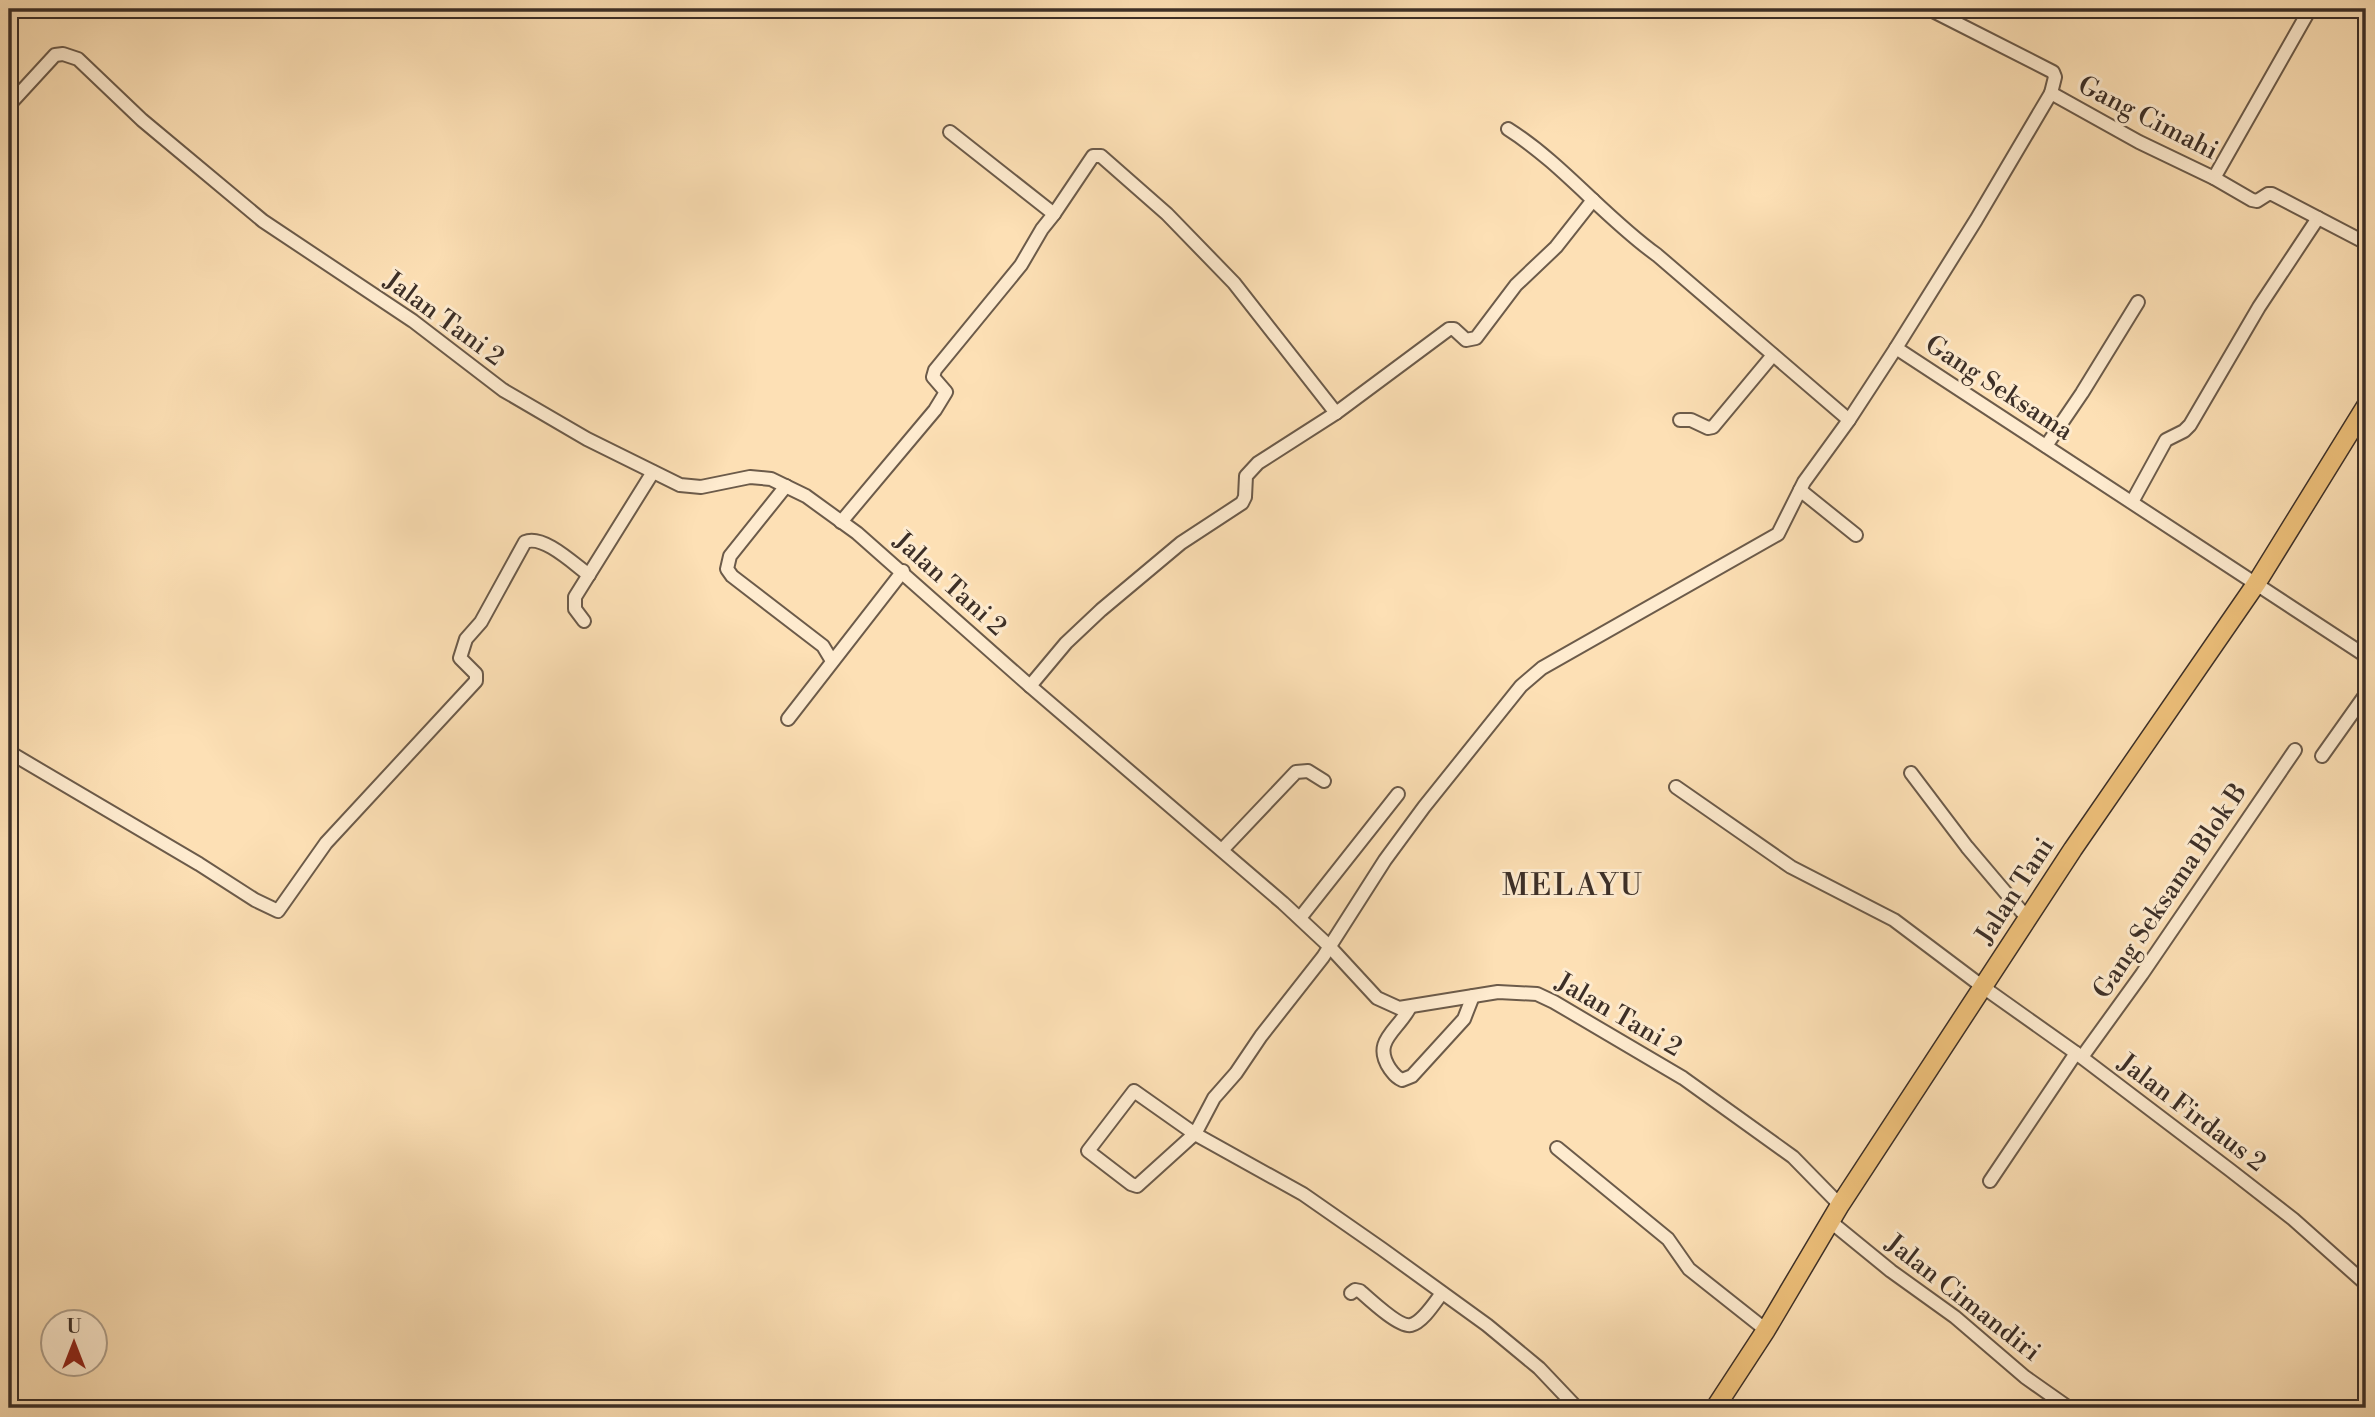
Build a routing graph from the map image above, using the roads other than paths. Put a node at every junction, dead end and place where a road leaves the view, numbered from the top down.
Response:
1 (1929, 9) edge
2 (2310, 9) edge
3 (2051, 93) junction
4 (9, 105) edge
5 (1508, 129) dead end
6 (950, 132) dead end
7 (2214, 178) junction
8 (1593, 200) junction
9 (1054, 214) junction
10 (2318, 218) junction
11 (2366, 243) edge
12 (2138, 302) dead end
13 (1896, 348) junction
14 (1773, 355) junction
15 (2366, 406) edge
16 (1336, 412) junction
17 (1680, 420) dead end
18 (1849, 420) junction
19 (2046, 446) junction
20 (653, 472) junction
21 (786, 486) junction
22 (1800, 489) junction
23 (2132, 502) junction
24 (841, 522) junction
25 (1856, 535) dead end
26 (903, 571) junction
27 (589, 575) junction
28 (2256, 584) junction
29 (584, 621) dead end
30 (2366, 656) edge
31 (832, 662) junction
32 (1030, 686) junction
33 (2366, 694) edge
34 (788, 719) dead end
35 (2295, 750) dead end
36 (9, 752) edge
37 (2322, 756) dead end
38 (1911, 774) dead end
39 (1324, 781) dead end
40 (1676, 788) dead end
41 (1398, 794) dead end
42 (1222, 850) junction
43 (1300, 918) junction
44 (2028, 919) junction
45 (1329, 946) junction
46 (1983, 987) junction
47 (1473, 996) junction
48 (1410, 1007) junction
49 (2079, 1055) junction
50 (1195, 1134) junction
51 (1557, 1148) dead end
52 (1990, 1181) dead end
53 (1840, 1205) junction
54 (1831, 1222) junction
55 (2366, 1284) edge
56 (1351, 1293) dead end
57 (1442, 1293) junction
58 (1766, 1330) junction
59 (1577, 1408) edge
60 (1715, 1408) edge
61 (2069, 1408) edge

1 - 3 street, Gang Cimahi
2 - 7 street
3 - 7 street, Gang Cimahi
3 - 13 street, Gang Seksama
4 - 20 street, Jalan Tani 2
5 - 8 street
6 - 9 street
7 - 10 street, Gang Cimahi
8 - 14 street
8 - 16 street
9 - 16 street
9 - 24 street
10 - 11 street, Gang Cimahi
10 - 23 street
12 - 19 street
13 - 18 street
13 - 19 street, Gang Seksama
14 - 17 street
14 - 18 street
15 - 28 highway, Jalan Tani
16 - 32 street
18 - 22 street
19 - 23 street, Gang Seksama
20 - 21 street, Jalan Tani 2
20 - 27 street
21 - 24 street, Jalan Tani 2
21 - 31 street
22 - 25 street
22 - 45 street
23 - 28 street, Gang Seksama
24 - 26 street, Jalan Tani 2
26 - 31 street
26 - 32 street, Jalan Tani 2
27 - 29 street
27 - 36 street
28 - 30 street, Gang Seksama
28 - 44 highway, Jalan Tani
31 - 34 street
32 - 42 street, Jalan Tani 2
33 - 37 street
35 - 49 street, Gang Seksama Blok B
38 - 44 street
39 - 42 street
40 - 46 street, Jalan Firdaus 2
41 - 43 street
42 - 43 street, Jalan Tani 2
43 - 45 street, Jalan Tani 2
44 - 46 highway, Jalan Tani
45 - 48 street, Jalan Tani 2
45 - 50 street
46 - 49 street, Jalan Firdaus 2
46 - 53 highway, Jalan Tani
47 - 48 street, Jalan Tani 2
47 - 48 street
47 - 53 street, Jalan Tani 2
49 - 52 street, Gang Seksama Blok B
49 - 55 street, Jalan Firdaus 2
50 - 50 street
50 - 57 street
51 - 58 street
53 - 54 highway, Jalan Tani
54 - 58 highway, Jalan Tani
54 - 61 street, Jalan Cimandiri
56 - 57 street
57 - 59 street
58 - 60 highway, Jalan Tani

